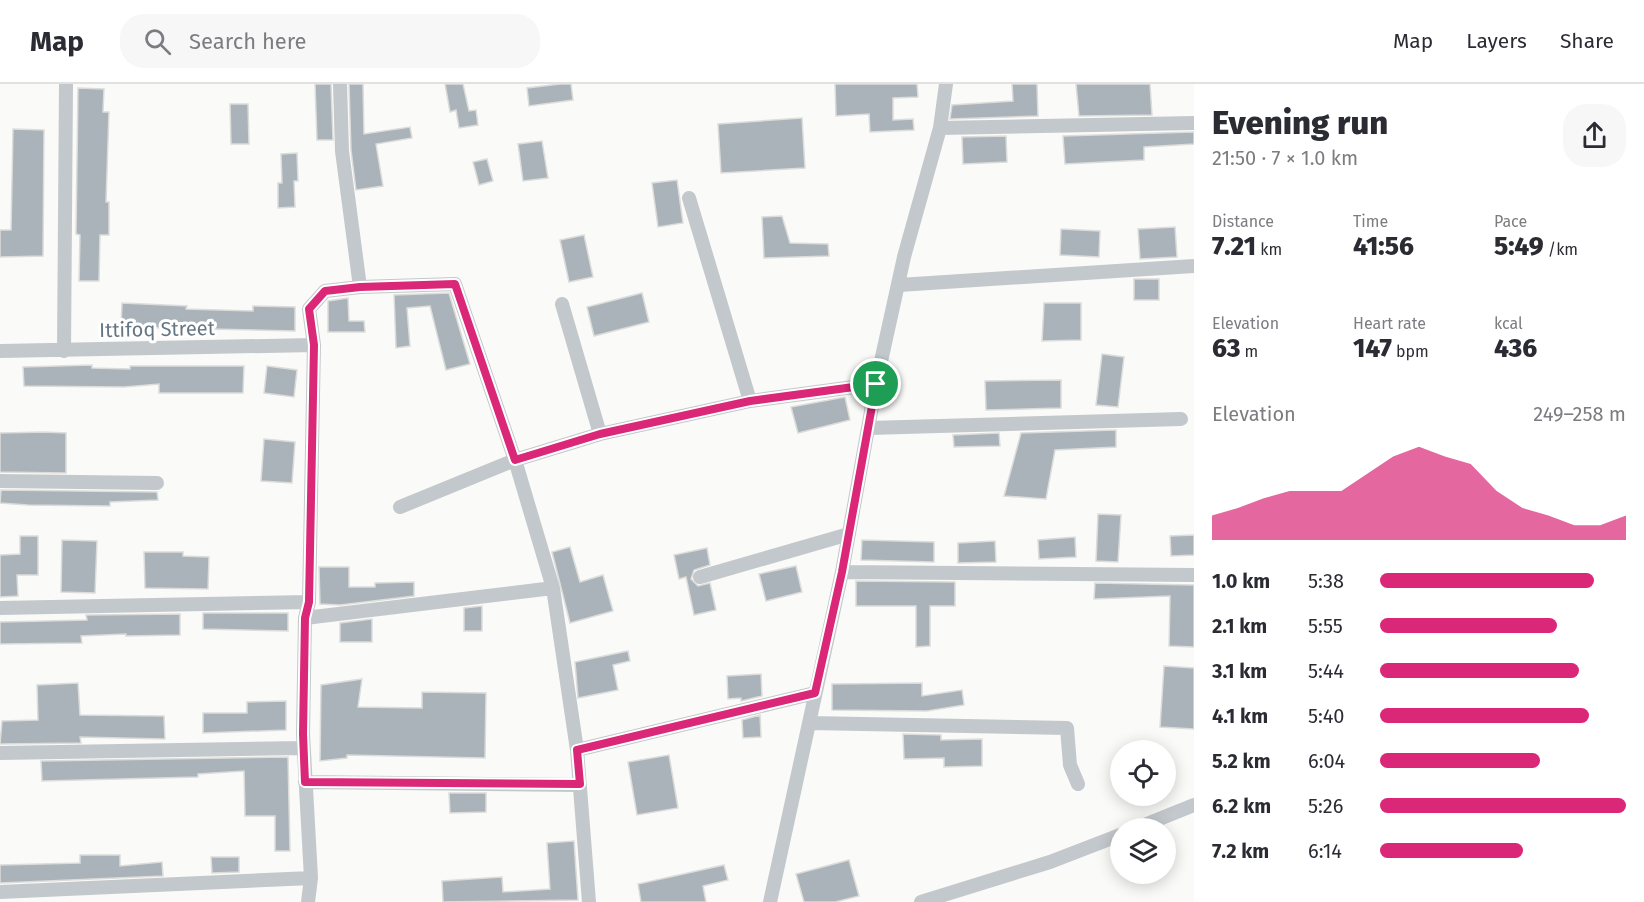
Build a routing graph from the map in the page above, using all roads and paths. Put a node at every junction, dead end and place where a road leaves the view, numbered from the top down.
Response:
1 (66, 84) edge
2 (340, 84) edge
3 (946, 84) edge
4 (1194, 123) edge
5 (940, 128) junction
6 (689, 198) dead end
7 (1194, 266) edge
8 (899, 285) junction
9 (360, 287) junction
10 (562, 304) dead end
11 (314, 345) junction
12 (0, 351) edge
13 (64, 351) junction
14 (876, 384) junction
15 (750, 401) junction
16 (1181, 419) dead end
17 (869, 428) junction
18 (600, 434) junction
19 (515, 460) junction
20 (0, 482) edge
21 (157, 483) dead end
22 (400, 507) dead end
23 (849, 534) junction
24 (842, 572) junction
25 (1194, 575) edge
26 (700, 577) dead end
27 (553, 588) junction
28 (309, 602) junction
29 (0, 608) edge
30 (305, 618) junction
31 (815, 693) junction
32 (810, 723) junction
33 (303, 747) junction
34 (577, 750) junction
35 (0, 753) edge
36 (305, 782) junction
37 (580, 784) junction
38 (1078, 784) dead end
39 (1194, 805) edge
40 (1162, 818) edge
41 (1110, 839) edge
42 (311, 878) junction
43 (0, 892) edge
44 (308, 902) edge
45 (589, 902) edge
46 (770, 902) edge
47 (921, 902) edge

1 - 13 street
2 - 9 street
3 - 5 street
4 - 5 street
5 - 8 street
6 - 15 street
7 - 8 street
8 - 14 street
9 - 11 street
9 - 19 street
10 - 18 street
11 - 13 street, Ittifoq Street
11 - 28 street
12 - 13 street, Ittifoq Street
14 - 15 street
14 - 17 street
15 - 18 street
16 - 17 street
17 - 23 street
18 - 19 street
19 - 22 street
19 - 27 street
20 - 21 street
23 - 24 street
23 - 26 street
24 - 25 street
24 - 31 street
27 - 30 street
27 - 34 street
28 - 29 street
28 - 30 street
30 - 33 street
31 - 32 street
31 - 34 street
32 - 38 street
32 - 46 street
33 - 35 street
33 - 36 street
34 - 37 street
36 - 37 street
36 - 42 street
37 - 45 street
39 - 40 street
41 - 47 street
42 - 43 street
42 - 44 street

